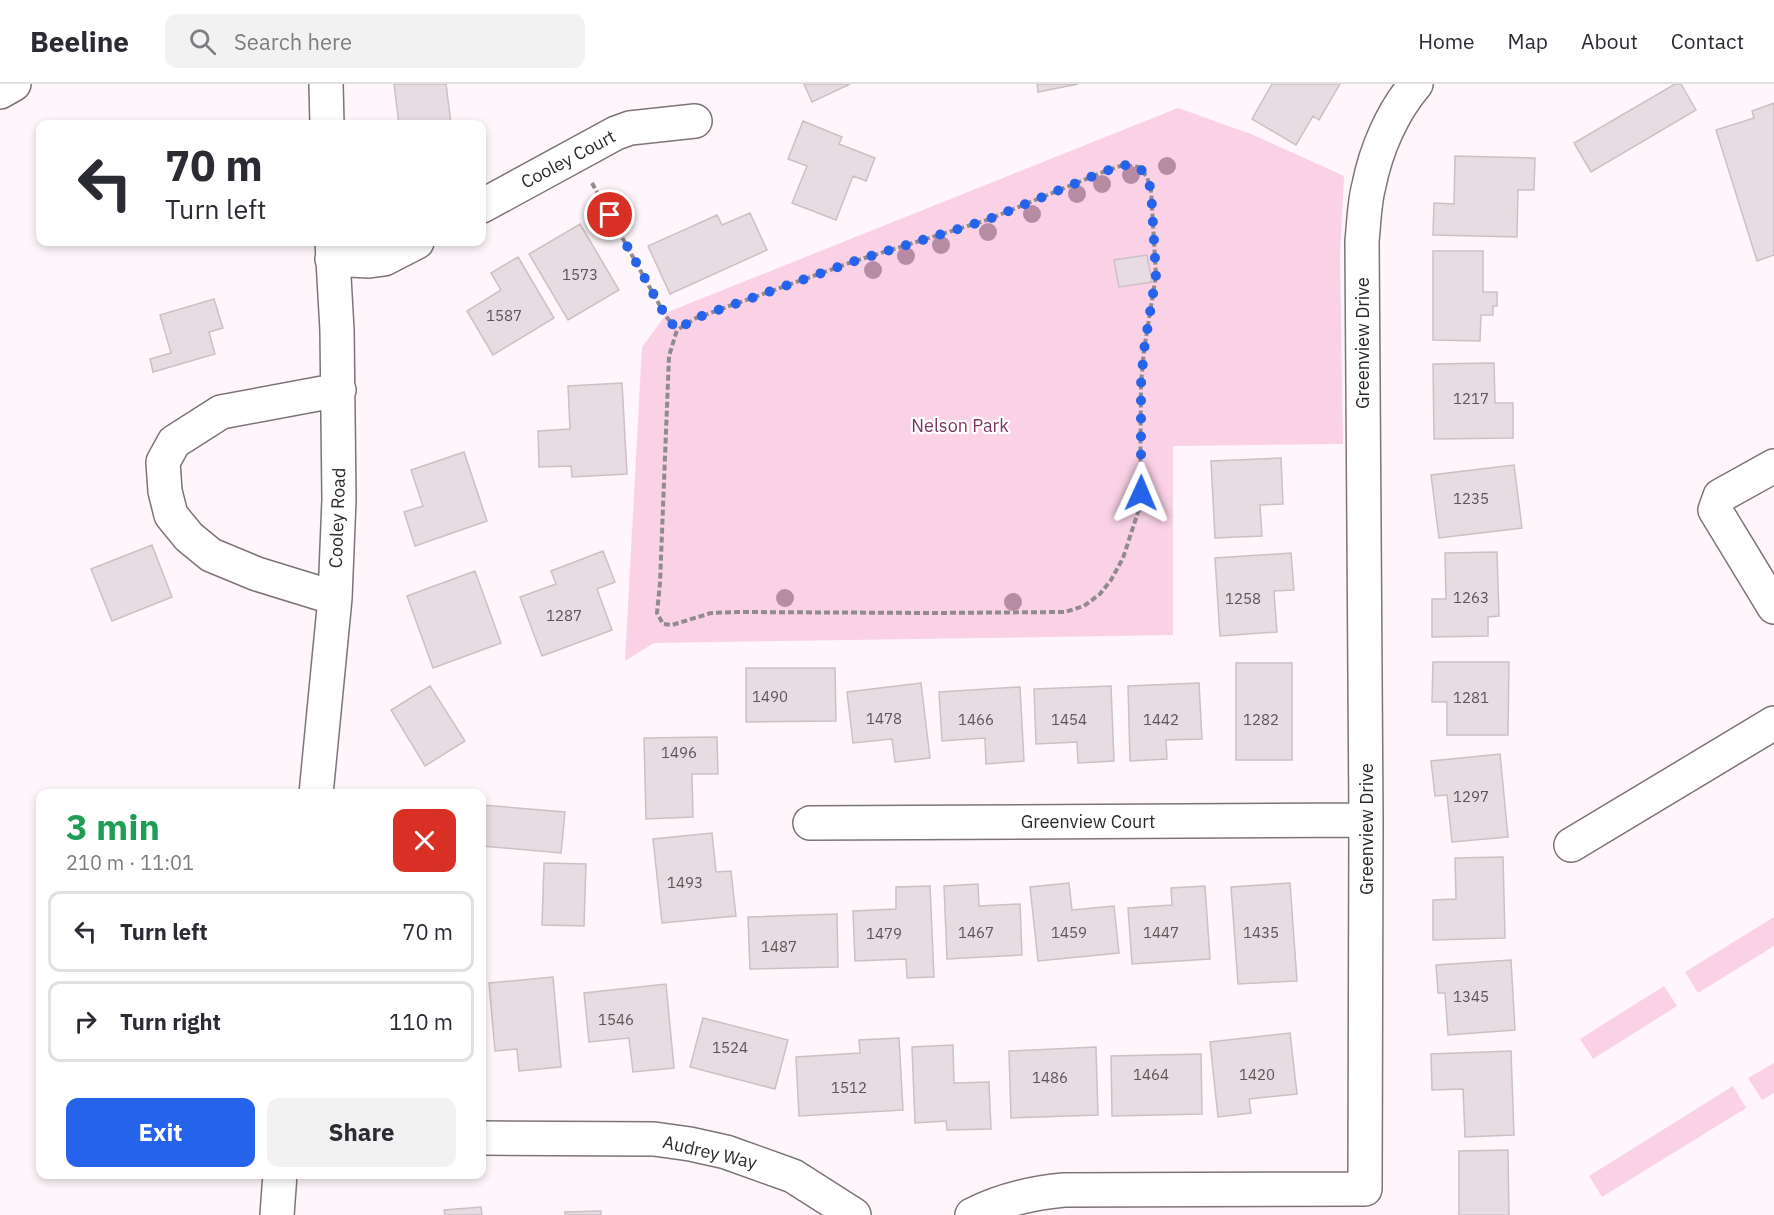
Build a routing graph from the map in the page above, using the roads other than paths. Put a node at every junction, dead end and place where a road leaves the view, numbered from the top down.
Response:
1 (14, 84) edge
2 (326, 84) edge
3 (1416, 84) edge
4 (0, 92) edge
5 (327, 120) edge
6 (695, 121) dead end
7 (486, 204) edge
8 (409, 246) edge
9 (332, 250) edge
10 (339, 390) junction
11 (1774, 466) edge
12 (334, 598) junction
13 (1774, 608) edge
14 (1774, 723) edge
15 (316, 789) edge
16 (1366, 820) junction
17 (810, 823) dead end
18 (1571, 845) dead end
19 (486, 1138) edge
20 (280, 1179) edge
21 (277, 1215) edge
22 (854, 1215) edge
23 (972, 1215) edge

1 - 4 street
2 - 5 street
3 - 16 street, Greenview Drive
6 - 7 street, Cooley Court
8 - 9 street
9 - 10 street, Cooley Road
10 - 12 street, Cooley Road
10 - 12 street
11 - 13 street
12 - 15 street, Cooley Road
14 - 18 street
16 - 17 street, Greenview Court
16 - 23 street, Greenview Drive
19 - 22 street, Audrey Way
20 - 21 street

